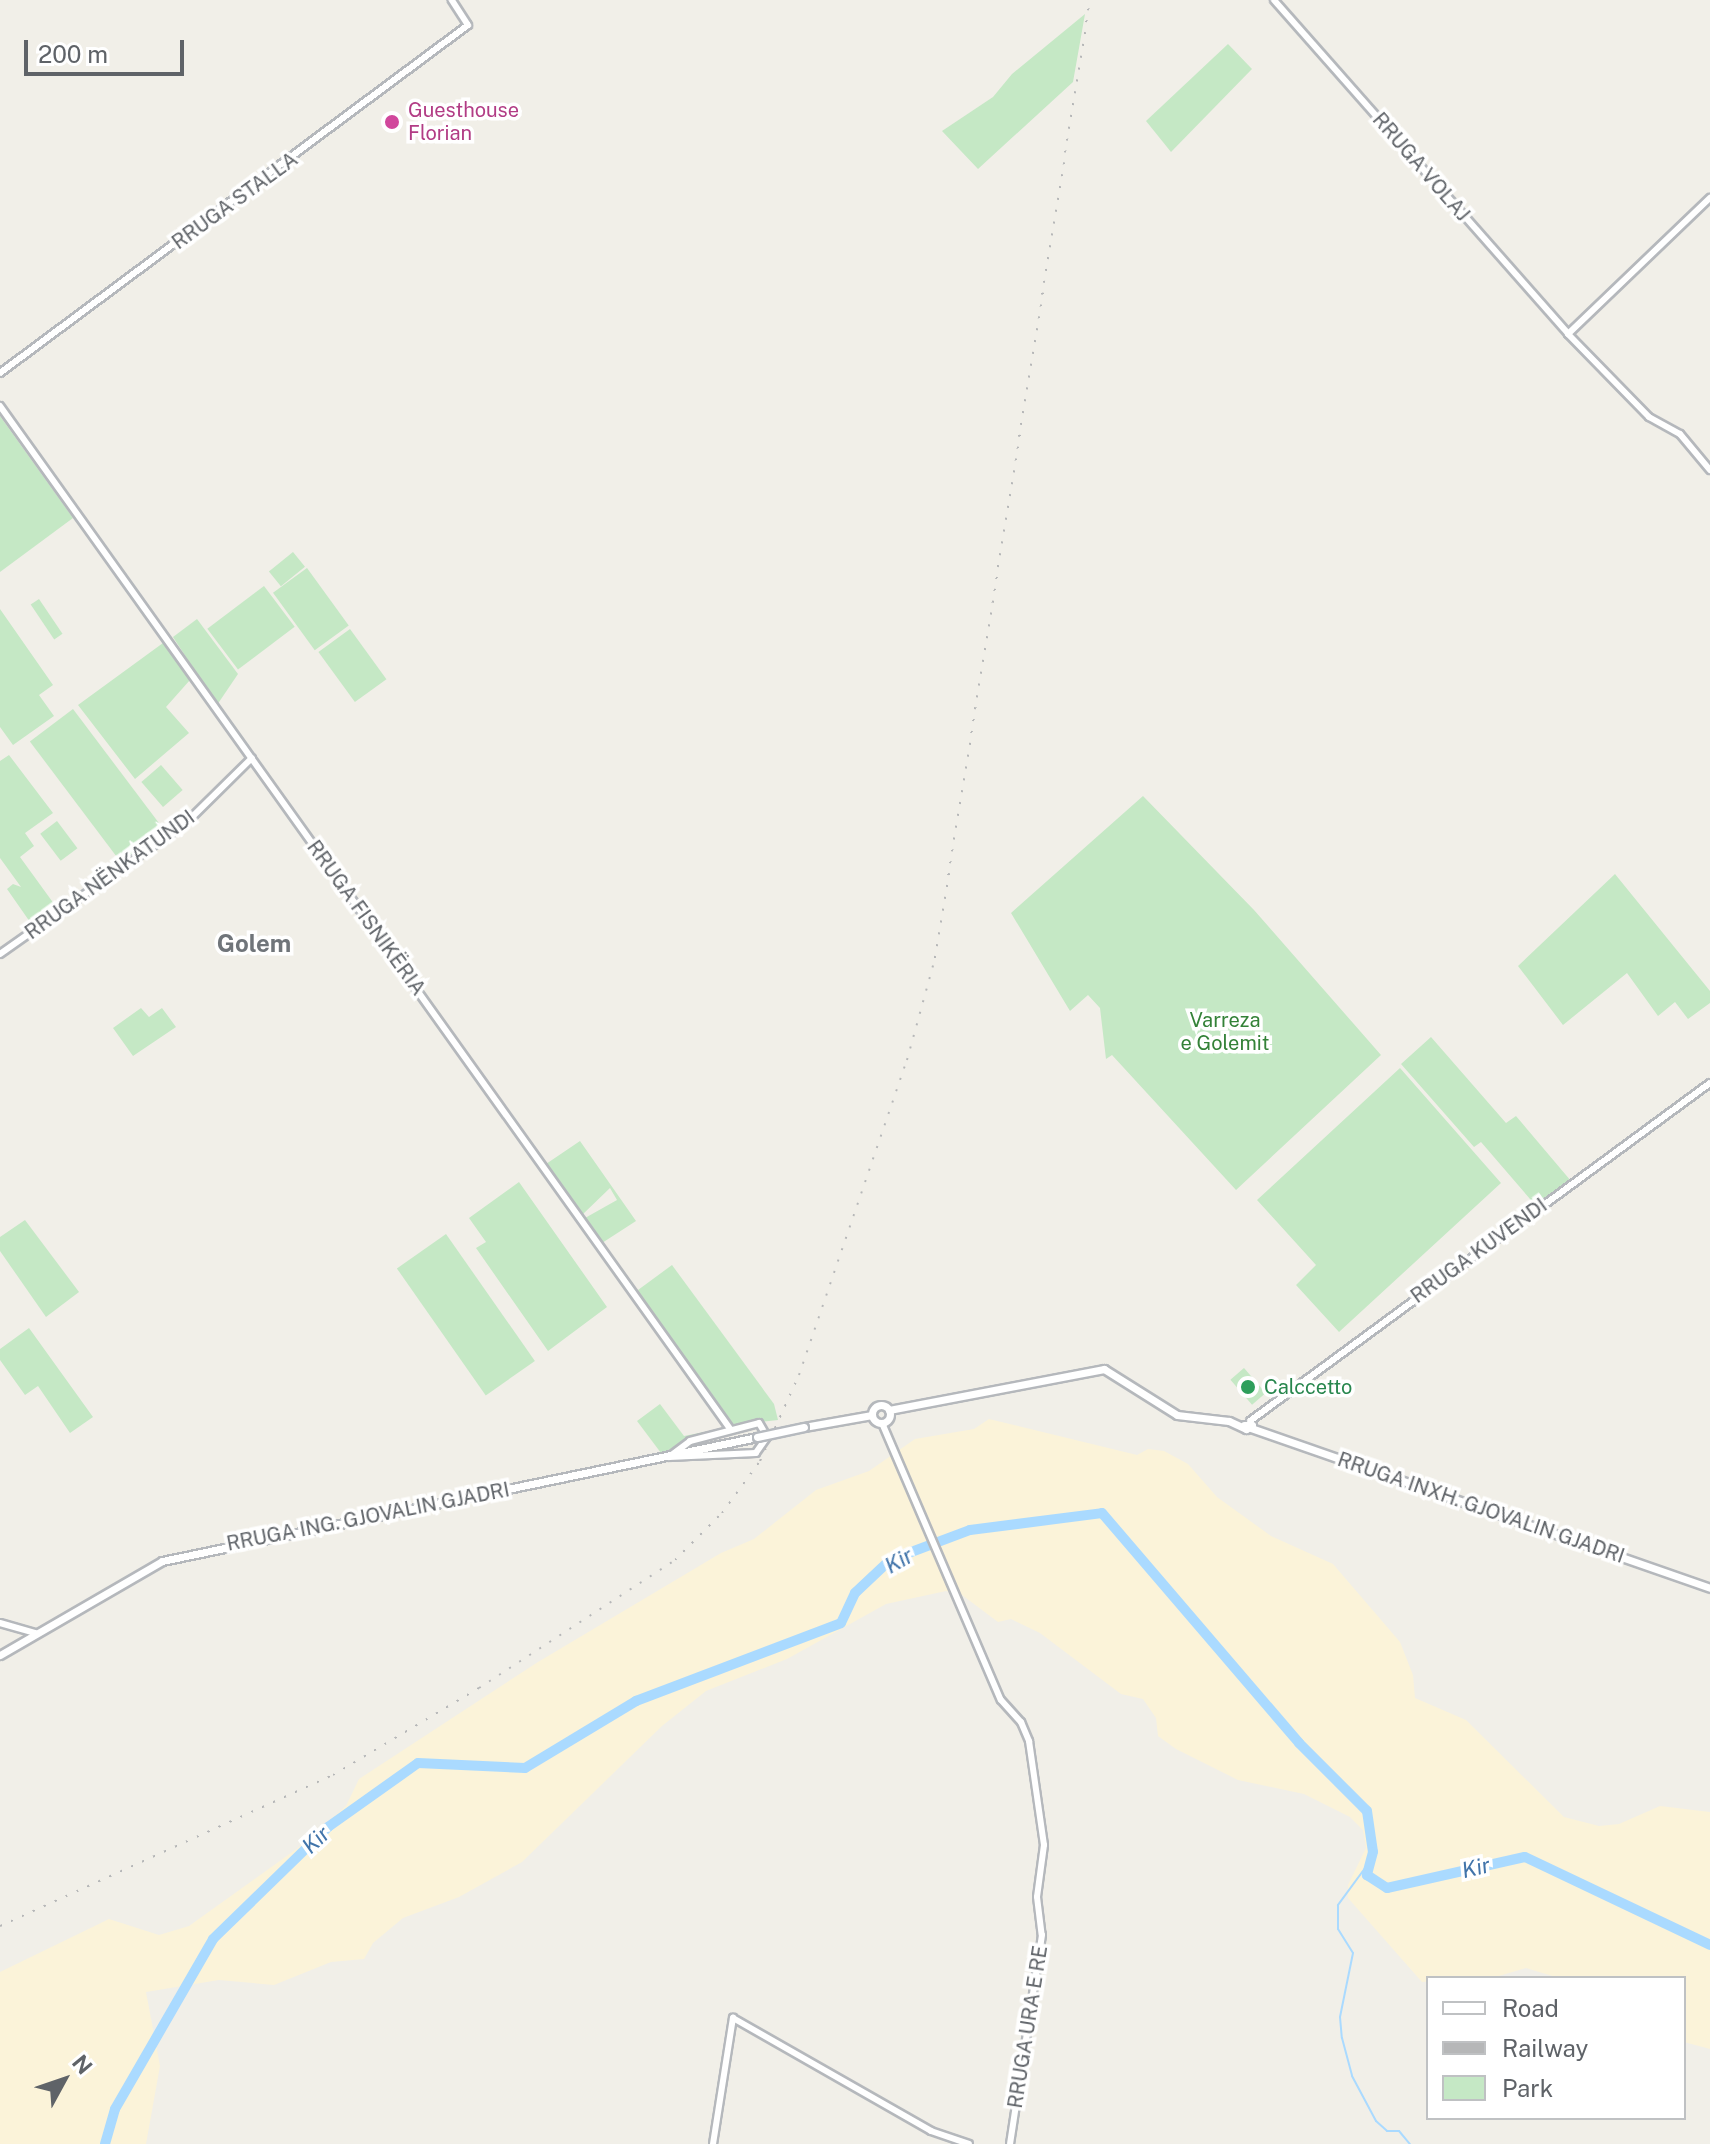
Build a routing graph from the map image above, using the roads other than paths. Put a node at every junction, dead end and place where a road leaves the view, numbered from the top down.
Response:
1 (452, 0) edge
2 (1274, 0) edge
3 (1710, 198) edge
4 (1568, 334) junction
5 (0, 373) edge
6 (0, 406) edge
7 (1710, 470) edge
8 (252, 758) junction
9 (0, 954) edge
10 (1710, 1083) edge
11 (889, 1410) junction
12 (872, 1415) junction
13 (882, 1423) junction
14 (1248, 1425) junction
15 (731, 1430) junction
16 (669, 1457) junction
17 (1710, 1588) edge
18 (0, 1623) edge
19 (36, 1633) junction
20 (0, 1655) edge
21 (713, 2144) edge
22 (969, 2144) edge
23 (1010, 2144) edge

1 - 5 street, RRUGA STALLA
2 - 4 street, RRUGA VOLAJ
3 - 4 street
4 - 7 street, RRUGA VOLAJ
6 - 8 street, RRUGA FISNIKËRIA
8 - 9 street, RRUGA NËNKATUNDI
8 - 15 street, RRUGA FISNIKËRIA
10 - 14 street, RRUGA KUVENDI
11 - 12 main road
11 - 13 main road
11 - 14 main road, RRUGA INXH. GJOVALIN GJADRI
12 - 13 main road
12 - 16 main road, RRUGA ING. GJOVALIN GJADRI, bridge
13 - 23 street, RRUGA URA E RE
14 - 17 main road, RRUGA INXH. GJOVALIN GJADRI
15 - 16 street
15 - 16 street
16 - 19 main road, RRUGA ING. GJOVALIN GJADRI
18 - 19 street
19 - 20 main road, RRUGA ING. GJOVALIN GJADRI
21 - 22 street

